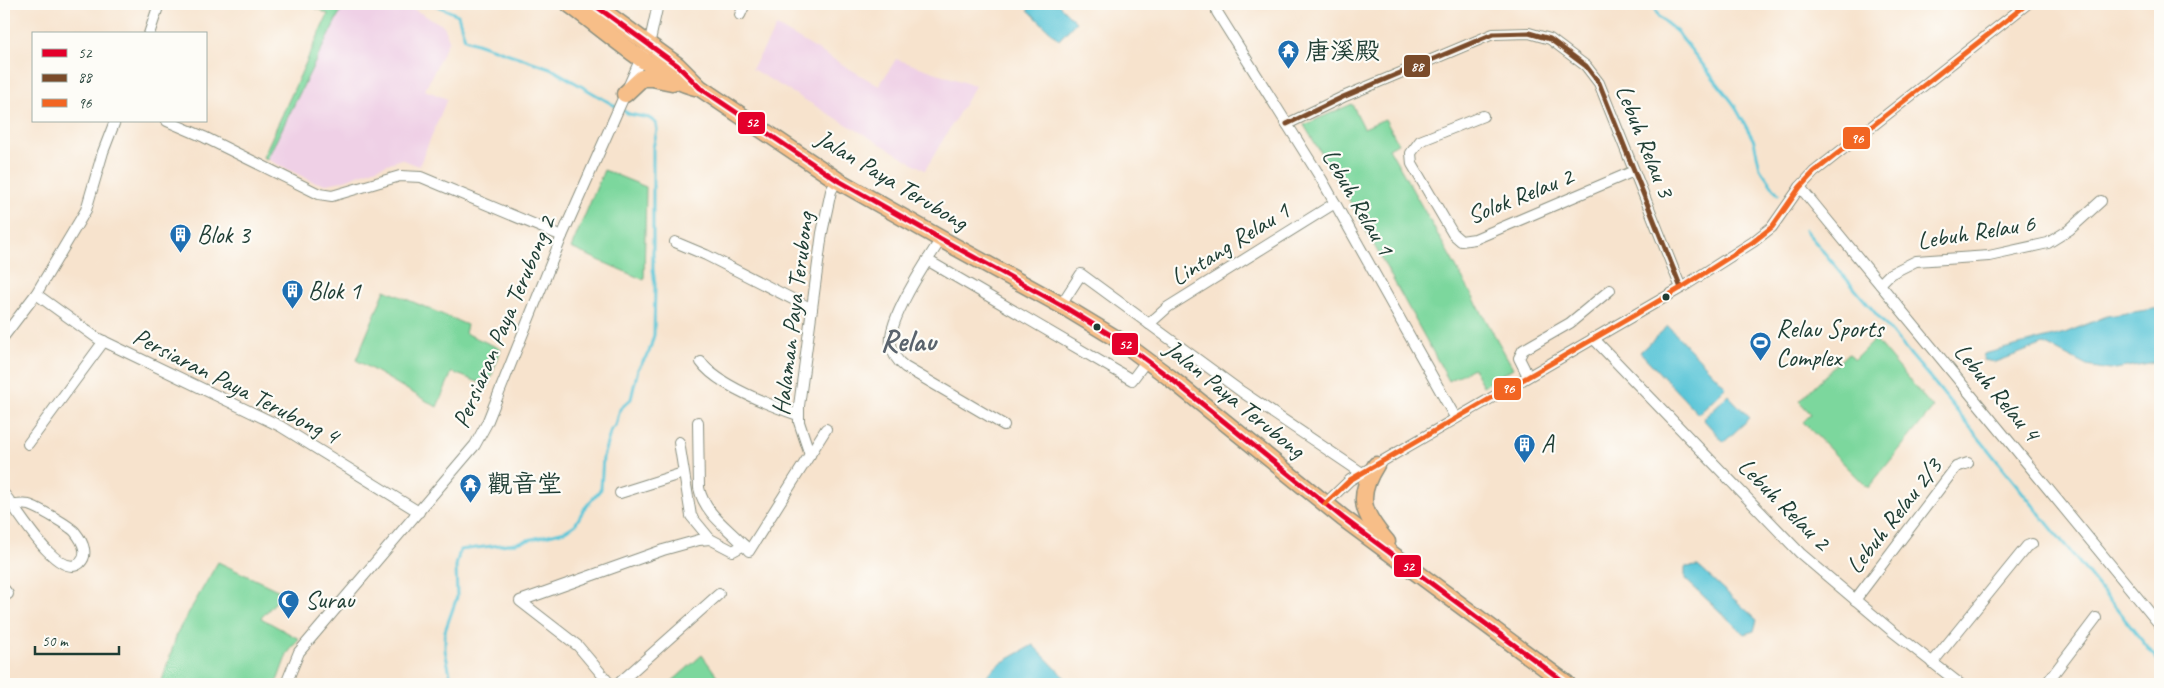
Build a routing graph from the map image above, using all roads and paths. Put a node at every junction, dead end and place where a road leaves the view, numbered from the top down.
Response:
1 (159, 4) edge
2 (569, 4) edge
3 (593, 4) edge
4 (658, 4) edge
5 (745, 4) edge
6 (2027, 4) edge
7 (1217, 12) dead end
8 (740, 15) dead end
9 (150, 32) edge
10 (645, 52) junction
11 (692, 86) junction
12 (624, 97) junction
13 (1483, 116) dead end
14 (115, 122) edge
15 (169, 122) edge
16 (1287, 124) junction
17 (1634, 171) junction
18 (837, 180) junction
19 (1800, 187) junction
20 (2101, 201) dead end
21 (1335, 203) junction
22 (562, 236) junction
23 (941, 239) junction
24 (675, 242) dead end
25 (927, 260) junction
26 (1880, 284) junction
27 (1681, 288) junction
28 (1610, 290) dead end
29 (36, 294) junction
30 (1061, 304) junction
31 (812, 309) junction
32 (1149, 324) junction
33 (4, 336) edge
34 (1593, 338) junction
35 (104, 342) junction
36 (1147, 360) junction
37 (700, 362) dead end
38 (1528, 376) junction
39 (798, 415) junction
40 (1455, 417) junction
41 (698, 422) dead end
42 (1004, 425) dead end
43 (826, 429) dead end
44 (679, 442) dead end
45 (28, 444) dead end
46 (810, 454) junction
47 (1968, 463) dead end
48 (1369, 469) junction
49 (683, 473) junction
50 (620, 493) dead end
51 (4, 494) edge
52 (1325, 504) junction
53 (14, 505) junction
54 (418, 512) junction
55 (710, 539) junction
56 (2032, 544) dead end
57 (747, 548) junction
58 (1405, 563) junction
59 (719, 594) dead end
60 (1855, 600) junction
61 (2096, 618) dead end
62 (2160, 625) edge
63 (1932, 663) junction
64 (286, 684) edge
65 (610, 684) edge
66 (618, 684) edge
67 (1567, 684) edge
68 (1960, 684) edge
69 (2046, 684) edge

1 - 9 street
2 - 10 main road, Jalan Paya Terubong
3 - 10 main road, Jalan Paya Terubong
4 - 10 street, Persiaran Paya Terubong 2
5 - 8 street
6 - 19 street
7 - 16 street, Lebuh Relau 1
10 - 11 main road, Jalan Paya Terubong
10 - 12 street, Persiaran Paya Terubong 2
11 - 12 main road
11 - 18 main road, Jalan Paya Terubong
12 - 22 street, Persiaran Paya Terubong 2
13 - 17 street, Solok Relau 2
14 - 29 street
15 - 22 street
16 - 17 street, Lebuh Relau 3
16 - 21 street, Lebuh Relau 1
17 - 27 street, Lebuh Relau 3
18 - 23 main road, Jalan Paya Terubong
18 - 31 street, Halaman Paya Terubong
19 - 26 street, Lebuh Relau 4
19 - 27 street
20 - 26 street, Lebuh Relau 6
21 - 32 street, Lintang Relau 1
21 - 40 street, Lebuh Relau 1
22 - 54 street, Persiaran Paya Terubong 2
23 - 25 street
23 - 30 main road, Jalan Paya Terubong
24 - 31 street
25 - 36 street, Jalan Paya Terubong
25 - 42 street
26 - 62 street, Lebuh Relau 4
27 - 34 street
28 - 38 street
29 - 33 street
29 - 35 street, Persiaran Paya Terubong 4
30 - 32 street
30 - 36 main road, Jalan Paya Terubong
31 - 39 street, Halaman Paya Terubong
32 - 48 street
34 - 38 street
34 - 60 street, Lebuh Relau 2
35 - 45 street
35 - 54 street, Persiaran Paya Terubong 4
36 - 52 main road, Jalan Paya Terubong
37 - 39 street
38 - 40 street
39 - 46 street, Halaman Paya Terubong
40 - 48 street
41 - 57 street
43 - 46 street, Halaman Paya Terubong
44 - 49 street
46 - 57 street, Halaman Paya Terubong
47 - 60 street, Lebuh Relau 2/3
48 - 52 street
48 - 58 main road
49 - 50 street
49 - 55 street
51 - 53 street
52 - 58 main road, Jalan Paya Terubong
53 - 53 street
54 - 64 street, Persiaran Paya Terubong 2
55 - 57 street
55 - 65 street
56 - 63 street
58 - 67 main road, Jalan Paya Terubong
59 - 66 street
60 - 63 street, Lebuh Relau 2
61 - 69 street
63 - 68 street, Lebuh Relau 2

